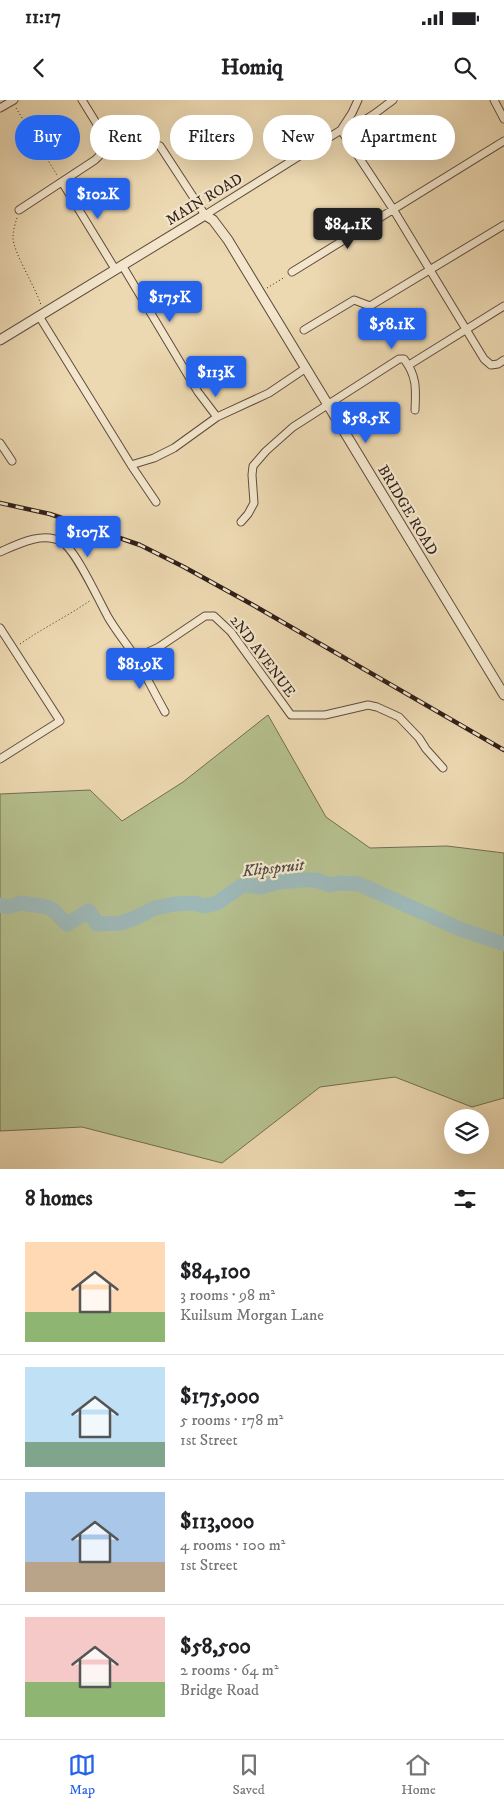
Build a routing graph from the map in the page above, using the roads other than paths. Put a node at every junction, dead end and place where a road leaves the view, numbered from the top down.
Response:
1 (12, 100) edge
2 (82, 100) edge
3 (358, 100) edge
4 (393, 100) edge
5 (494, 100) edge
6 (0, 108) edge
7 (350, 115) edge
8 (370, 115) edge
9 (504, 119) edge
10 (341, 130) joint
11 (504, 141) edge
12 (160, 146) dead end
13 (62, 182) junction
14 (19, 210) road end
15 (393, 210) junction
16 (205, 215) junction
17 (504, 225) edge
18 (119, 267) junction
19 (430, 270) junction
20 (292, 272) road end
21 (504, 306) edge
22 (41, 315) junction
23 (466, 329) junction
24 (304, 330) dead end
25 (2, 335) edge
26 (504, 360) edge
27 (409, 365) junction
28 (306, 368) junction
29 (328, 405) junction
30 (415, 410) dead end
31 (217, 417) junction
32 (0, 443) edge
33 (12, 461) dead end
34 (131, 466) junction
35 (156, 502) dead end
36 (241, 522) dead end
37 (0, 552) edge
38 (0, 628) edge
39 (135, 658) junction
40 (504, 695) edge
41 (165, 712) dead end
42 (0, 759) edge
43 (443, 768) dead end

1 - 6 street
2 - 13 street
3 - 7 street, MAIN ROAD
4 - 8 street
5 - 9 street
10 - 15 street
10 - 16 street, MAIN ROAD
11 - 15 street
12 - 16 street
13 - 14 street
13 - 18 street
15 - 19 street
15 - 20 street
16 - 18 street, MAIN ROAD
16 - 28 street, BRIDGE ROAD
17 - 19 street
18 - 22 street, MAIN ROAD
18 - 31 street
19 - 23 street
19 - 24 street
21 - 23 street
22 - 25 street, MAIN ROAD
22 - 34 street
23 - 26 street
23 - 27 street
27 - 29 street
27 - 30 street
28 - 29 street, BRIDGE ROAD
28 - 31 street
29 - 36 street
29 - 40 street, BRIDGE ROAD
31 - 34 street
32 - 33 street
34 - 35 street
37 - 39 street
38 - 42 street
39 - 41 street
39 - 43 street, 2ND AVENUE

